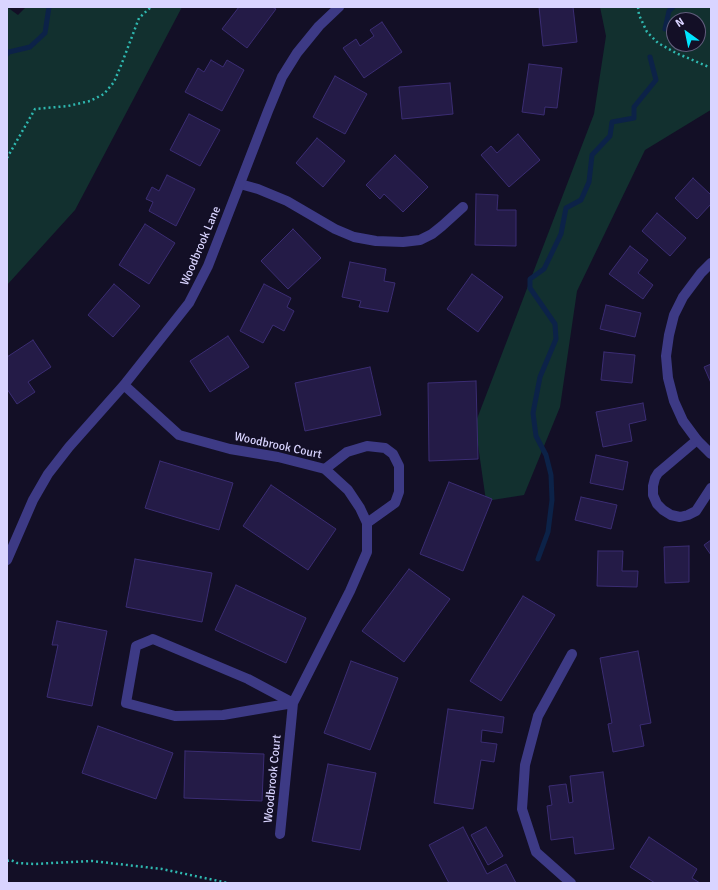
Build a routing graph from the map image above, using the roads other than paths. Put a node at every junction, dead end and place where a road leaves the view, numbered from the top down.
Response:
1 (339, 7) edge
2 (240, 184) junction
3 (463, 207) dead end
4 (711, 262) edge
5 (124, 385) junction
6 (697, 440) junction
7 (711, 454) edge
8 (325, 469) junction
9 (711, 488) edge
10 (367, 523) junction
11 (7, 560) edge
12 (572, 654) dead end
13 (293, 703) junction
14 (280, 834) dead end
15 (571, 883) edge

1 - 2 street, Woodbrook Lane
2 - 3 street
2 - 5 street, Woodbrook Lane
4 - 6 street
5 - 8 street, Woodbrook Court
5 - 11 street, Woodbrook Lane
6 - 7 street
6 - 9 street
8 - 10 street, Woodbrook Court
8 - 10 street
10 - 13 street, Woodbrook Court
12 - 15 street
13 - 13 street
13 - 14 street, Woodbrook Court

